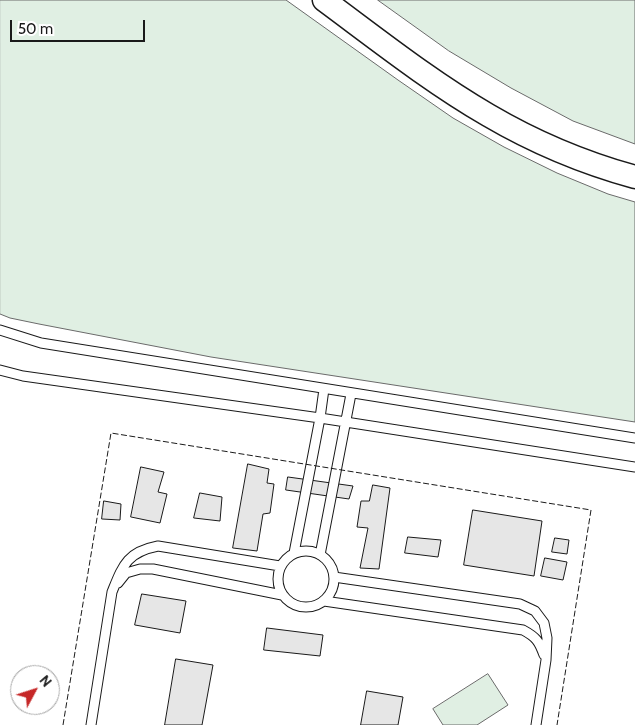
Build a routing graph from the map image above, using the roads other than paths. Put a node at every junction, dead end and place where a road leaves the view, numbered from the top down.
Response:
1 (324, 0) edge
2 (635, 177) edge
3 (0, 330) edge
4 (0, 371) edge
5 (324, 389) junction
6 (351, 394) junction
7 (320, 418) junction
8 (346, 423) junction
9 (635, 438) edge
10 (635, 467) edge
11 (294, 553) junction
12 (320, 555) junction
13 (280, 566) junction
14 (334, 577) junction
15 (112, 592) junction
16 (282, 594) junction
17 (324, 601) junction
18 (546, 660) junction
19 (91, 725) edge
20 (536, 725) edge

1 - 2 main road
3 - 5 lane
4 - 7 lane
5 - 6 lane
5 - 7 lane
6 - 8 lane
6 - 9 lane
7 - 8 lane
7 - 11 lane
8 - 10 lane
8 - 12 lane
11 - 12 lane
11 - 13 lane
12 - 14 lane
13 - 15 lane
13 - 16 lane
14 - 17 lane
14 - 18 lane
15 - 16 lane
15 - 19 lane
16 - 17 lane
17 - 18 lane
18 - 20 lane

